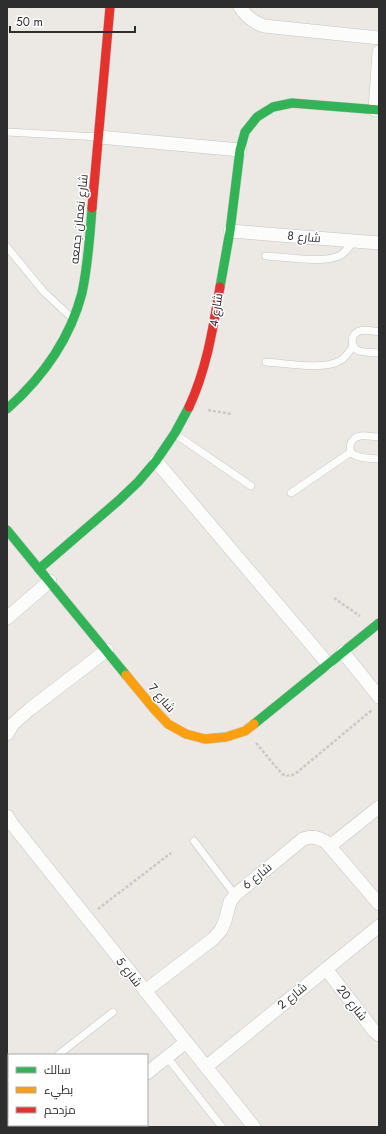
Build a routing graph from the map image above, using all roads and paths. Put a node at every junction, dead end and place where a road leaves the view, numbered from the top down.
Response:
1 (110, 7) edge
2 (240, 7) edge
3 (379, 38) edge
4 (379, 52) edge
5 (377, 110) edge
6 (7, 132) edge
7 (99, 137) junction
8 (240, 150) junction
9 (230, 231) junction
10 (354, 241) junction
11 (379, 244) edge
12 (7, 247) edge
13 (266, 256) dead end
14 (73, 319) junction
15 (379, 332) edge
16 (353, 346) junction
17 (379, 353) edge
18 (266, 362) dead end
19 (190, 406) junction
20 (7, 409) edge
21 (231, 414) dead end
22 (175, 434) junction
23 (379, 437) edge
24 (351, 452) junction
25 (379, 459) edge
26 (156, 461) junction
27 (251, 486) dead end
28 (291, 493) dead end
29 (7, 530) edge
30 (39, 569) junction
31 (50, 581) junction
32 (334, 598) dead end
33 (7, 618) edge
34 (377, 624) edge
35 (107, 650) junction
36 (343, 652) junction
37 (328, 664) junction
38 (378, 695) edge
39 (373, 710) dead end
40 (245, 731) junction
41 (7, 734) edge
42 (379, 807) edge
43 (7, 816) edge
44 (194, 841) dead end
45 (330, 846) junction
46 (171, 854) dead end
47 (235, 895) junction
48 (379, 904) edge
49 (87, 918) junction
50 (379, 926) edge
51 (326, 969) junction
52 (145, 991) junction
53 (113, 1012) dead end
54 (379, 1035) edge
55 (186, 1042) junction
56 (59, 1054) edge
57 (167, 1057) junction
58 (206, 1067) junction
59 (148, 1072) edge
60 (222, 1127) edge
61 (254, 1127) edge

1 - 7 street, شارع نعمان جمعه
2 - 3 street
4 - 5 street
5 - 8 street, شارع 4
6 - 7 lane
7 - 8 street
7 - 14 street, شارع نعمان جمعه
8 - 9 street, شارع 4
9 - 10 street, شارع 8
9 - 19 street, شارع 4
10 - 11 street, شارع 8
10 - 13 lane
12 - 14 lane
14 - 20 street, شارع نعمان جمعه
15 - 16 lane
16 - 17 lane
16 - 18 lane
19 - 21 path
19 - 22 street, شارع 4
22 - 26 street, شارع 4
22 - 27 lane
23 - 24 lane
24 - 25 lane
24 - 28 lane
26 - 30 street, شارع 4
26 - 37 street
29 - 30 street, شارع 7
30 - 31 street, شارع 7
31 - 33 street
31 - 35 street, شارع 7
32 - 34 path
34 - 36 street, شارع 7
35 - 40 street, شارع 7
35 - 41 street
36 - 37 street, شارع 7
36 - 38 street
37 - 40 street, شارع 7
39 - 40 path
42 - 45 street
43 - 49 street, شارع 5
44 - 47 lane
45 - 47 street, شارع 6
45 - 48 street, شارع 6
46 - 49 path
47 - 52 street, شارع 6
49 - 52 street, شارع 5
50 - 51 street, شارع 2
51 - 54 street, شارع 20
51 - 58 street, شارع 2
52 - 55 street, شارع 5
53 - 56 lane
55 - 57 street
55 - 58 street, شارع 5
57 - 59 street
57 - 60 lane
58 - 61 street, شارع 5

